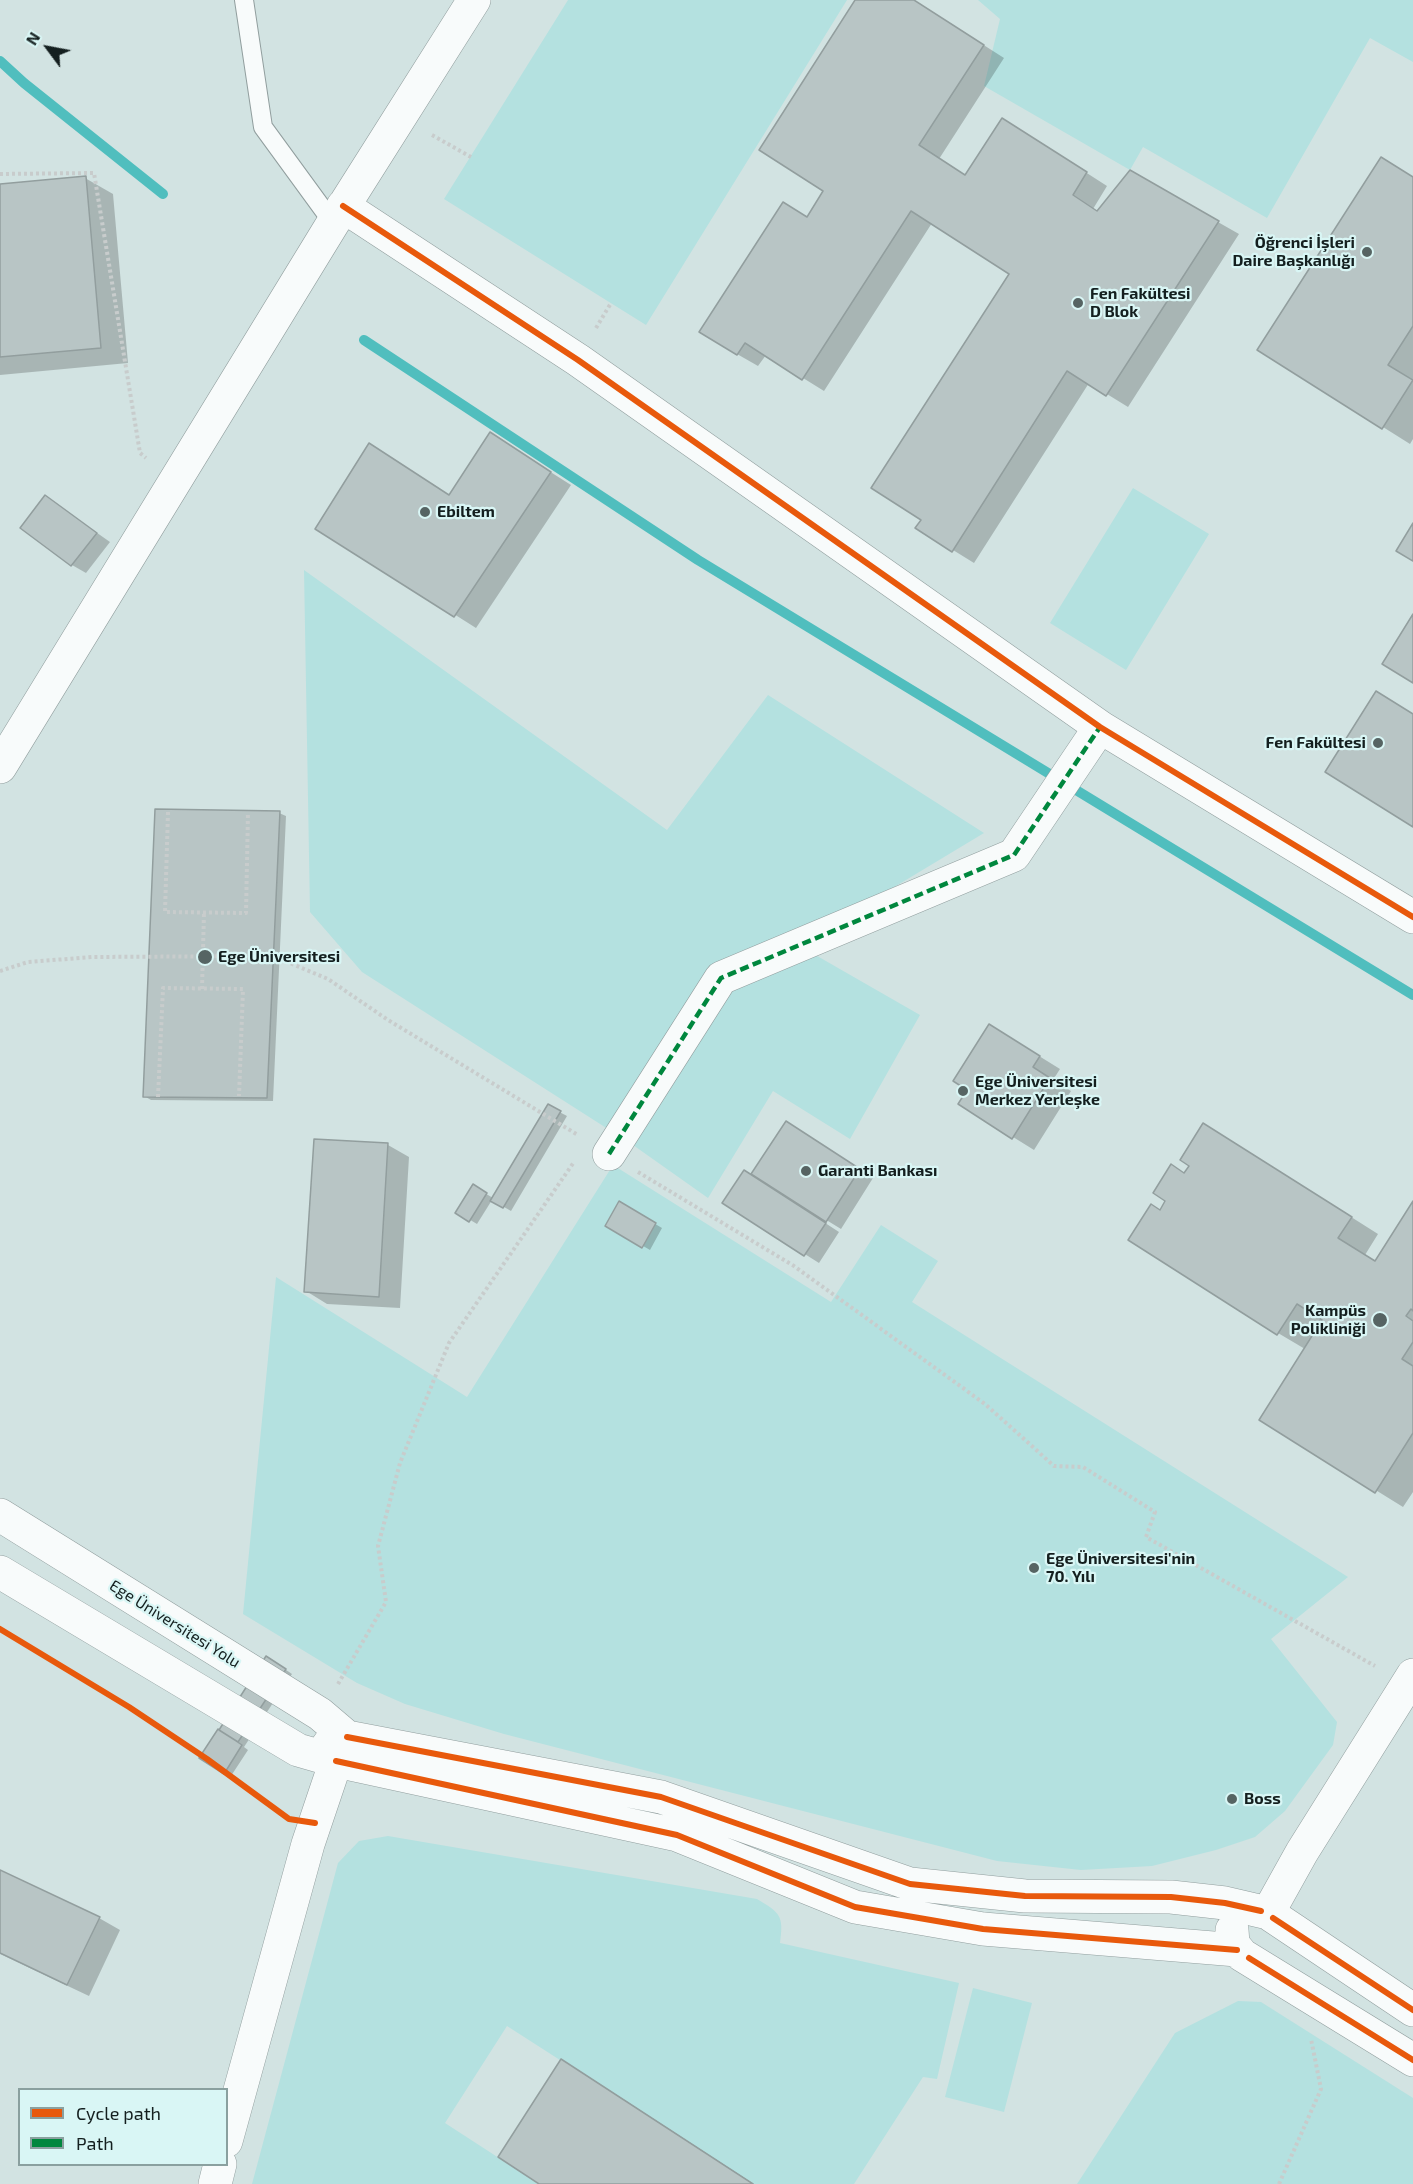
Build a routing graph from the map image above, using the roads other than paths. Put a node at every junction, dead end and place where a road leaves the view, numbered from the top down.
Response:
1 (244, 0) edge
2 (474, 0) edge
3 (338, 214) junction
4 (1100, 727) junction
5 (0, 767) edge
6 (1413, 916) edge
7 (598, 1148) road end
8 (0, 1515) edge
9 (0, 1572) edge
10 (1410, 1680) edge
11 (341, 1749) junction
12 (1267, 1914) junction
13 (1243, 1954) junction
14 (1413, 2010) edge
15 (1413, 2060) edge
16 (228, 2134) edge
17 (220, 2166) edge
18 (215, 2184) edge

1 - 3 lane
2 - 3 street
3 - 4 street
3 - 5 street
4 - 6 street
4 - 7 street
8 - 11 street, Ege Üniversitesi Yolu
9 - 11 street
10 - 12 street
11 - 12 street
11 - 13 street
11 - 16 street
12 - 13 street
12 - 14 street
13 - 15 street
17 - 18 street

